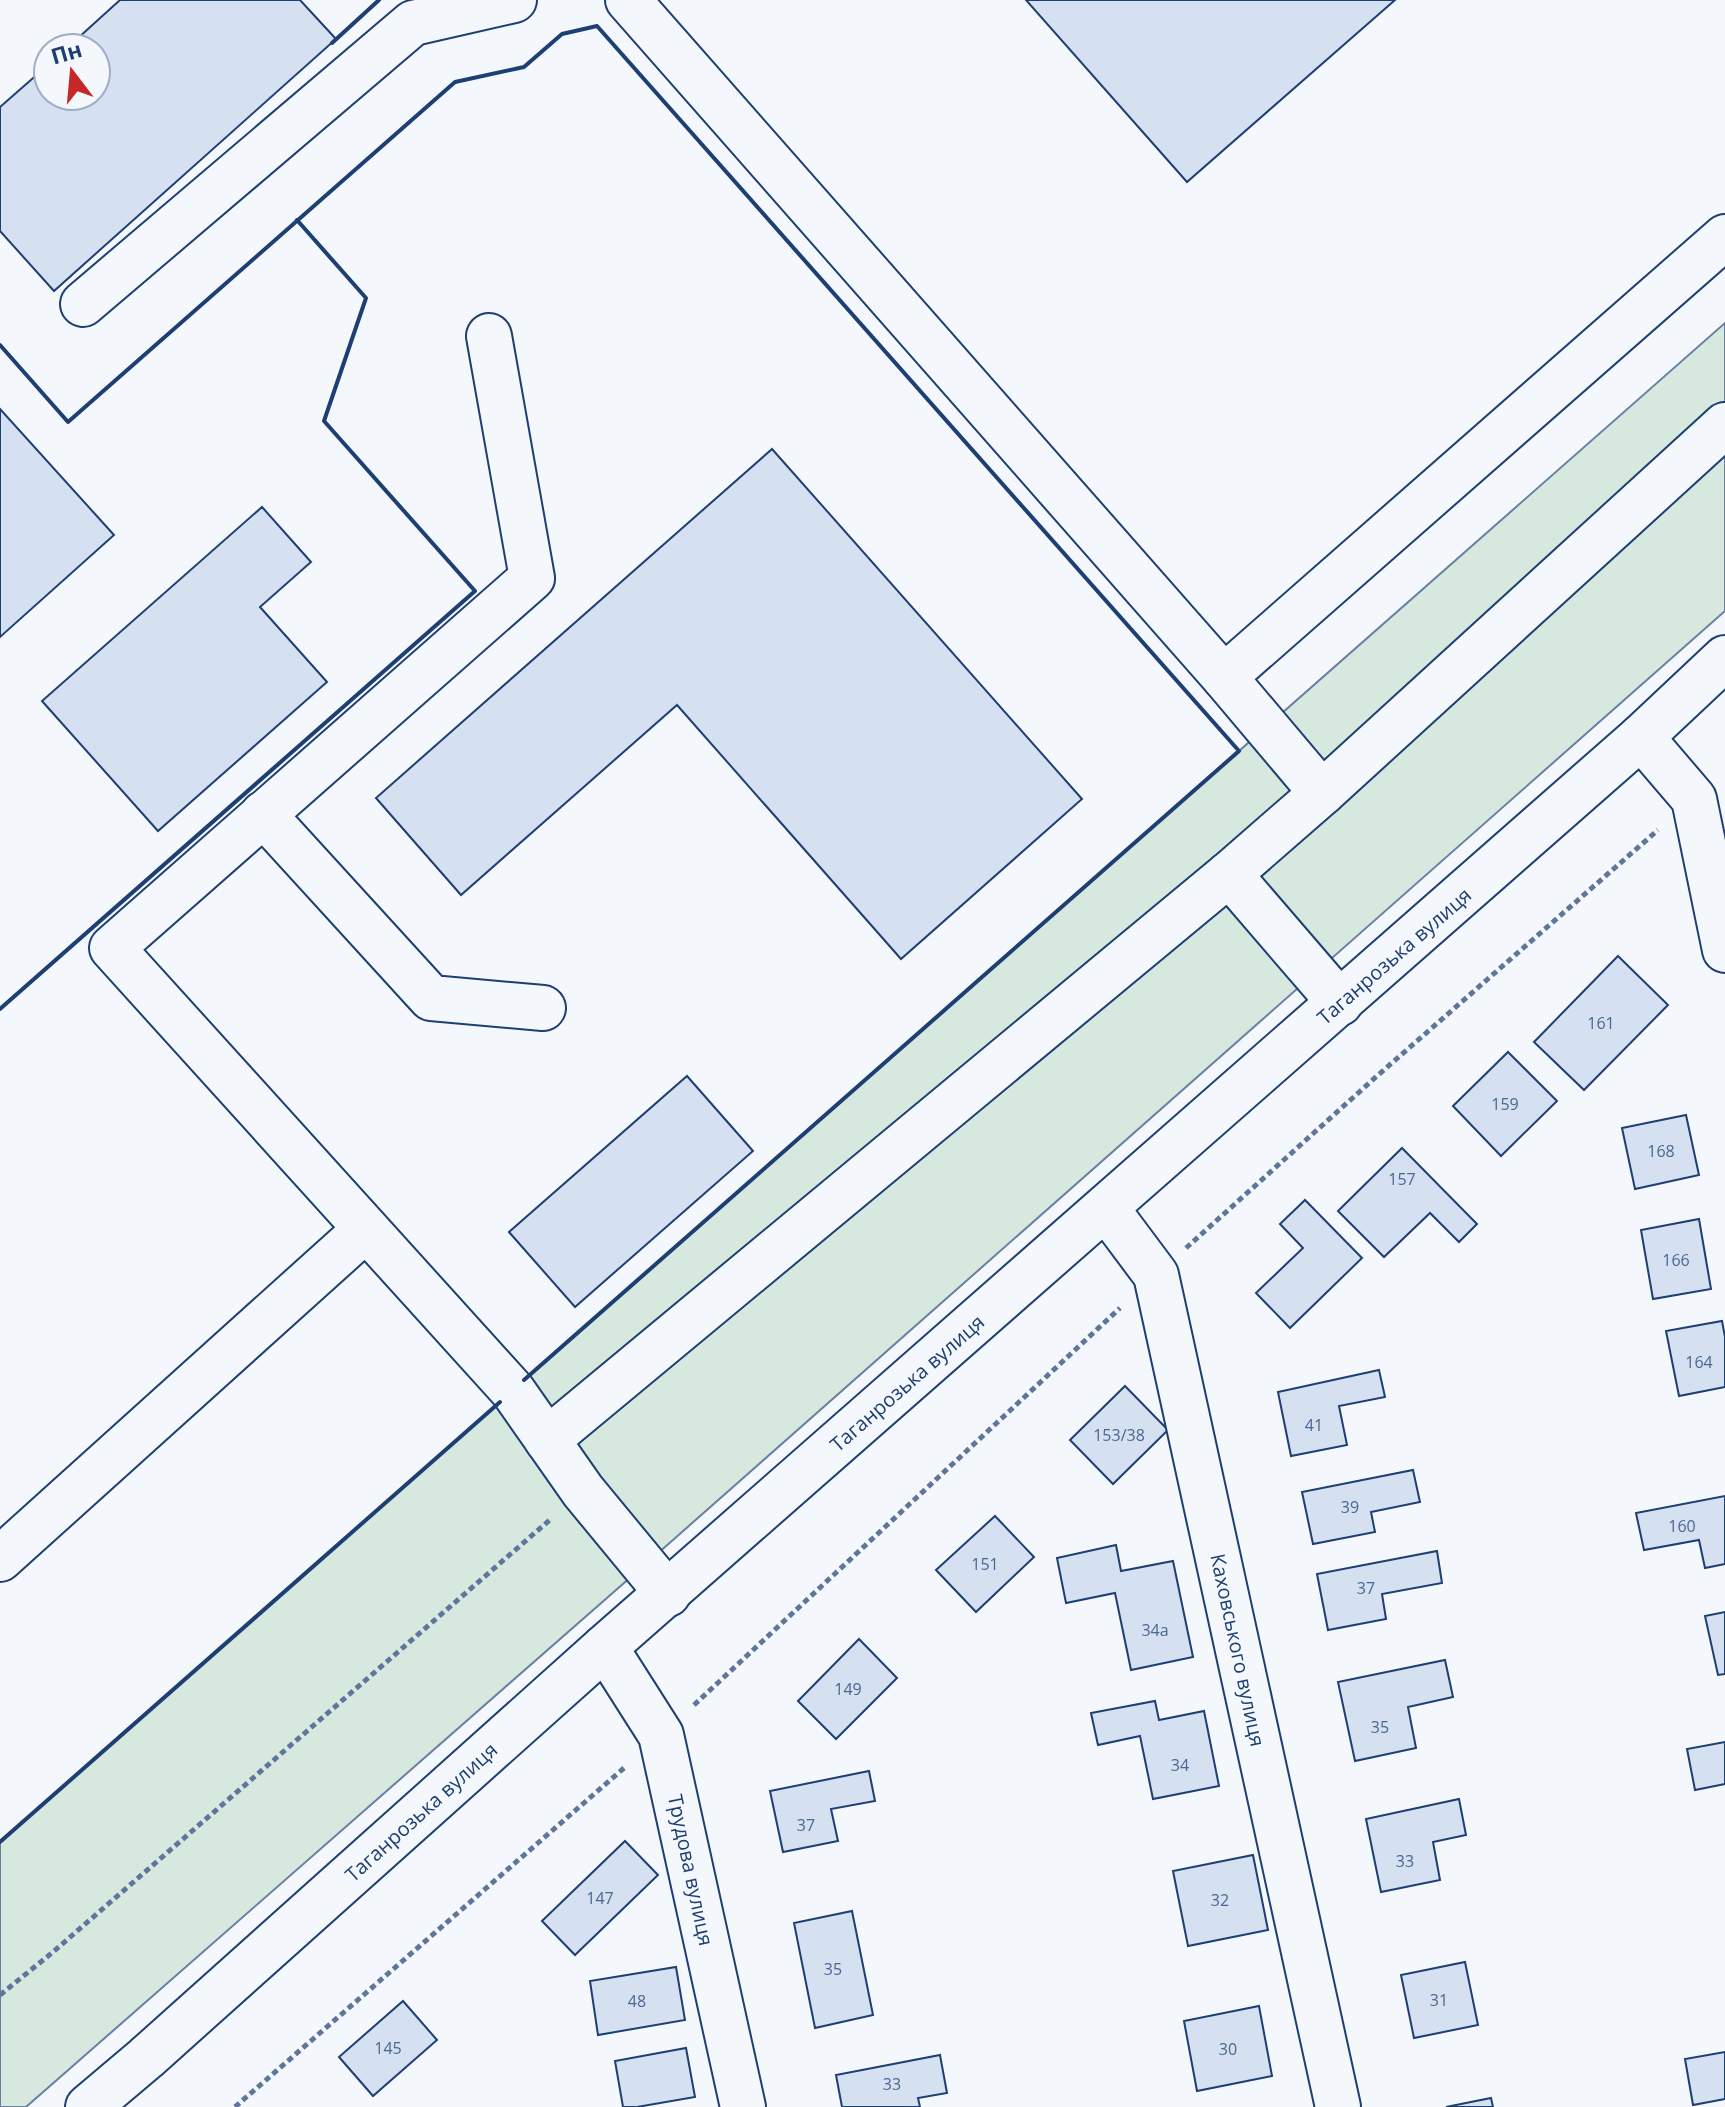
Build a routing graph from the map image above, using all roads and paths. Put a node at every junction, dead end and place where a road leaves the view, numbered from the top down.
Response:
1 (514, 0) edge
2 (628, 0) edge
3 (1725, 237) edge
4 (83, 304) dead end
5 (489, 336) dead end
6 (1721, 437) edge
7 (1723, 665) edge
8 (1224, 677) junction
9 (1641, 737) junction
10 (1322, 793) junction
11 (263, 814) junction
12 (1667, 822) dead end
13 (1229, 874) junction
14 (1725, 950) edge
15 (1340, 1003) junction
16 (543, 1008) dead end
17 (1106, 1208) junction
18 (366, 1229) junction
19 (1156, 1275) junction
20 (547, 1440) junction
21 (583, 1491) junction
22 (0, 1559) edge
23 (668, 1594) junction
24 (605, 1647) junction
25 (661, 1735) junction
26 (0, 1995) edge
27 (88, 2107) edge
28 (235, 2107) edge
29 (743, 2107) edge
30 (1338, 2107) edge

1 - 4 main road
2 - 8 main road
3 - 8 main road
5 - 11 main road
6 - 10 main road
7 - 9 main road, Таганрозька вулиця
8 - 10 main road
9 - 14 main road
9 - 15 main road, Таганрозька вулиця
10 - 13 main road
11 - 16 main road
11 - 18 main road
12 - 19 path
13 - 15 main road
13 - 20 main road
15 - 17 main road, Таганрозька вулиця
17 - 19 main road, Каховського вулиця
17 - 23 main road, Таганрозька вулиця
18 - 20 main road
18 - 22 main road
19 - 25 path
19 - 30 main road, Каховського вулиця
20 - 21 main road
21 - 23 main road
21 - 26 path
23 - 24 main road, Таганрозька вулиця
24 - 25 main road, Трудова вулиця
24 - 27 main road, Таганрозька вулиця
25 - 28 path
25 - 29 main road, Трудова вулиця

